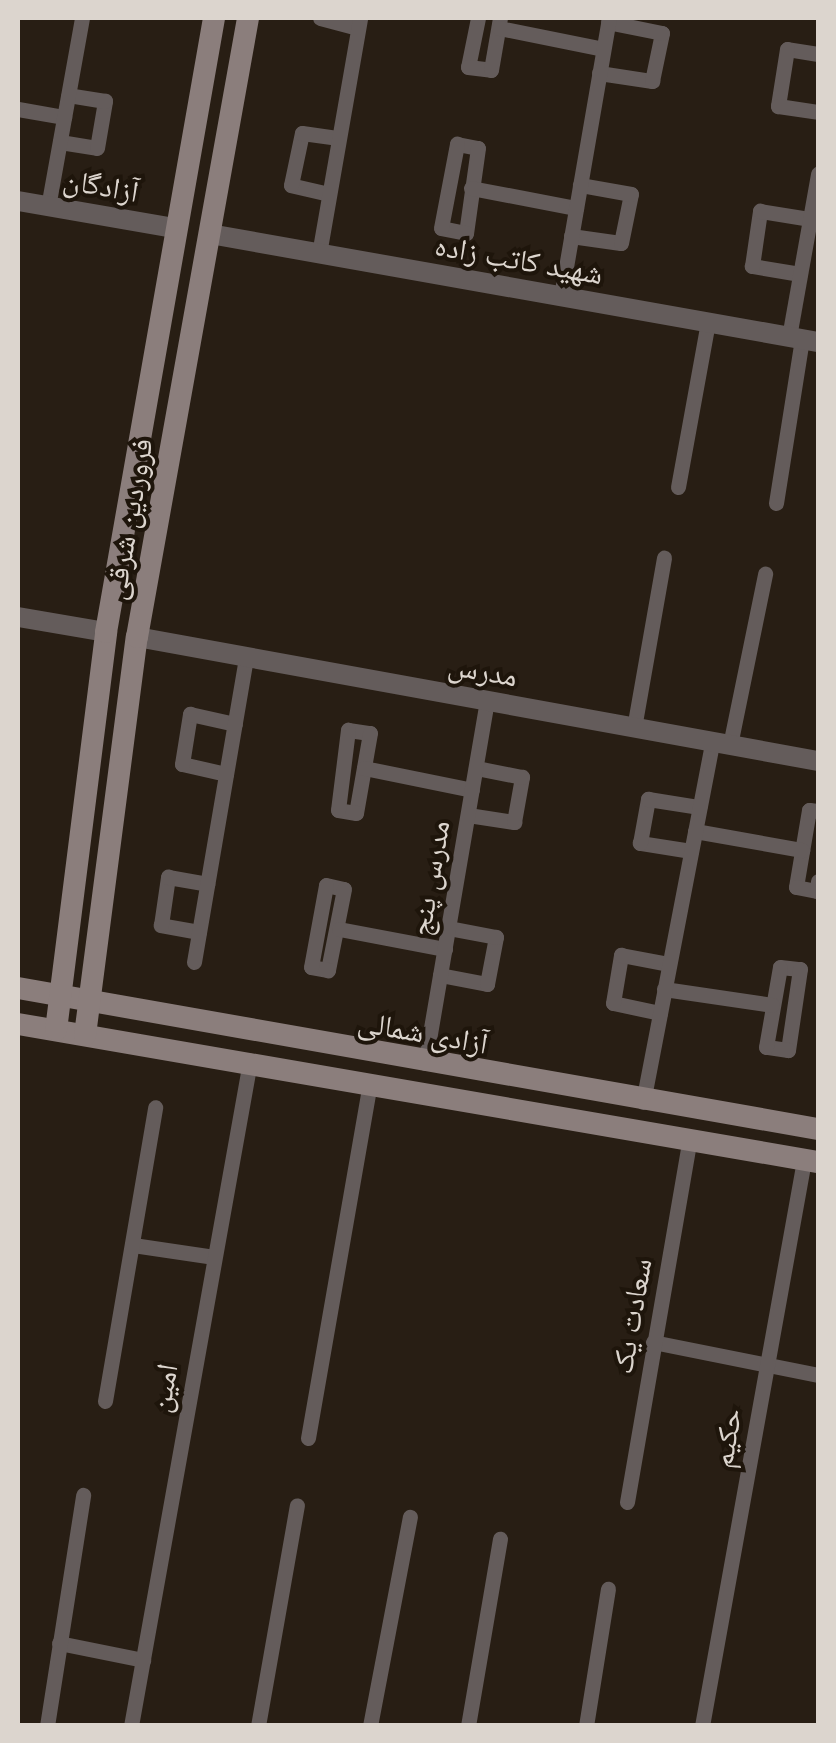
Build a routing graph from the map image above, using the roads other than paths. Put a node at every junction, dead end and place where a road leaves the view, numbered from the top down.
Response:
1 (82, 18) edge
2 (214, 18) edge
3 (248, 18) edge
4 (320, 18) edge
5 (478, 18) edge
6 (608, 20) edge
7 (499, 22) edge
8 (359, 23) edge
9 (603, 48) junction
10 (818, 54) edge
11 (599, 73) junction
12 (68, 94) junction
13 (18, 109) edge
14 (818, 112) edge
15 (64, 117) junction
16 (339, 138) junction
17 (60, 142) junction
18 (818, 174) edge
19 (580, 185) junction
20 (472, 188) junction
21 (329, 194) junction
22 (18, 201) edge
23 (48, 207) junction
24 (576, 208) junction
25 (810, 219) junction
26 (175, 228) junction
27 (210, 234) junction
28 (571, 236) junction
29 (812, 247) edge
30 (319, 254) junction
31 (800, 274) junction
32 (561, 296) junction
33 (708, 322) junction
34 (803, 340) edge
35 (678, 486) dead end
36 (776, 504) dead end
37 (664, 558) dead end
38 (764, 574) dead end
39 (18, 616) edge
40 (106, 632) junction
41 (137, 637) junction
42 (246, 657) junction
43 (487, 702) junction
44 (234, 724) junction
45 (634, 728) junction
46 (721, 743) junction
47 (818, 761) edge
48 (364, 768) junction
49 (476, 768) junction
50 (226, 774) junction
51 (472, 790) junction
52 (699, 807) junction
53 (818, 811) edge
54 (468, 815) junction
55 (695, 830) junction
56 (802, 850) junction
57 (691, 851) junction
58 (818, 882) edge
59 (207, 884) junction
60 (448, 928) junction
61 (339, 929) junction
62 (199, 932) junction
63 (445, 949) junction
64 (194, 962) dead end
65 (669, 964) junction
66 (440, 975) junction
67 (18, 988) edge
68 (664, 989) junction
69 (62, 996) junction
70 (90, 1001) junction
71 (772, 1005) junction
72 (660, 1013) junction
73 (18, 1024) edge
74 (56, 1030) junction
75 (85, 1035) junction
76 (250, 1061) junction
77 (425, 1063) junction
78 (370, 1082) junction
79 (643, 1102) junction
80 (156, 1107) dead end
81 (818, 1129) edge
82 (690, 1139) junction
83 (811, 1161) edge
84 (132, 1245) junction
85 (214, 1258) junction
86 (654, 1342) junction
87 (768, 1364) junction
88 (818, 1374) edge
89 (105, 1401) dead end
90 (308, 1438) dead end
91 (83, 1496) dead end
92 (627, 1502) dead end
93 (297, 1505) dead end
94 (410, 1517) dead end
95 (500, 1539) dead end
96 (608, 1590) dead end
97 (59, 1643) junction
98 (143, 1660) junction
99 (47, 1726) edge
100 (131, 1726) edge
101 (258, 1726) edge
102 (370, 1726) edge
103 (468, 1726) edge
104 (586, 1726) edge
105 (702, 1726) edge

1 - 12 street
2 - 26 main road, فروردین شرقی
3 - 27 main road, فروردین شرقی
4 - 8 street
5 - 7 street
6 - 9 street
6 - 11 street
7 - 9 street
8 - 16 street
9 - 11 street
10 - 14 street
11 - 19 street
12 - 15 street
12 - 17 street
13 - 15 street
15 - 17 street
16 - 21 street
16 - 21 street
17 - 23 street
18 - 25 street
19 - 24 street
19 - 28 street
20 - 20 street
20 - 24 street
21 - 30 street
22 - 23 street, آزادگان
23 - 26 street, آزادگان
24 - 28 street
25 - 29 street
25 - 31 street
26 - 40 main road, فروردین شرقی
27 - 30 street, شهید کاتب زاده
27 - 41 main road, فروردین شرقی
28 - 32 street
29 - 31 street
30 - 32 street, شهید کاتب زاده
31 - 34 street
32 - 33 street, شهید کاتب زاده
33 - 34 street, شهید کاتب زاده
33 - 35 street
34 - 36 street
37 - 45 street
38 - 46 street
39 - 40 street
40 - 69 main road, فروردین شرقی
41 - 42 street, مدرس
41 - 70 main road, فروردین شرقی
42 - 43 street, مدرس
42 - 44 street
43 - 45 street, مدرس
43 - 49 street, مدرس پنج
44 - 50 street
44 - 50 street
45 - 46 street, مدرس
46 - 47 street, مدرس
46 - 52 street
48 - 48 street
48 - 51 street
49 - 51 street, مدرس پنج
49 - 54 street
50 - 59 street
51 - 54 street, مدرس پنج
52 - 55 street
52 - 57 street
53 - 56 street
54 - 60 street, مدرس پنج
55 - 56 street
55 - 57 street
56 - 58 street
57 - 65 street
59 - 62 street
59 - 62 street
60 - 63 street, مدرس پنج
60 - 66 street
61 - 61 street
61 - 63 street
62 - 64 street
63 - 66 street, مدرس پنج
65 - 68 street
65 - 72 street
66 - 77 street, مدرس پنج
67 - 69 main road, آزادی شمالی
68 - 71 street
68 - 72 street
69 - 70 main road, آزادی شمالی
69 - 74 main road, فروردین شرقی
70 - 75 main road, فروردین شرقی
70 - 77 main road, آزادی شمالی
71 - 71 street
72 - 79 street
73 - 74 main road, آزادی شمالی
74 - 75 main road, آزادی شمالی
75 - 76 main road, آزادی شمالی
76 - 78 main road, آزادی شمالی
76 - 85 street, امین
77 - 79 main road, آزادی شمالی
78 - 82 main road, آزادی شمالی
78 - 90 street
79 - 81 main road, آزادی شمالی
80 - 84 street
82 - 83 main road, آزادی شمالی
82 - 86 street, سعادت یک
83 - 87 street, حکیم
84 - 85 street
84 - 89 street
85 - 98 street, امین
86 - 87 street
86 - 92 street, سعادت یک
87 - 88 street
87 - 105 street, حکیم
91 - 97 street
93 - 101 street
94 - 102 street
95 - 103 street
96 - 104 street
97 - 98 street
97 - 99 street
98 - 100 street, امین

